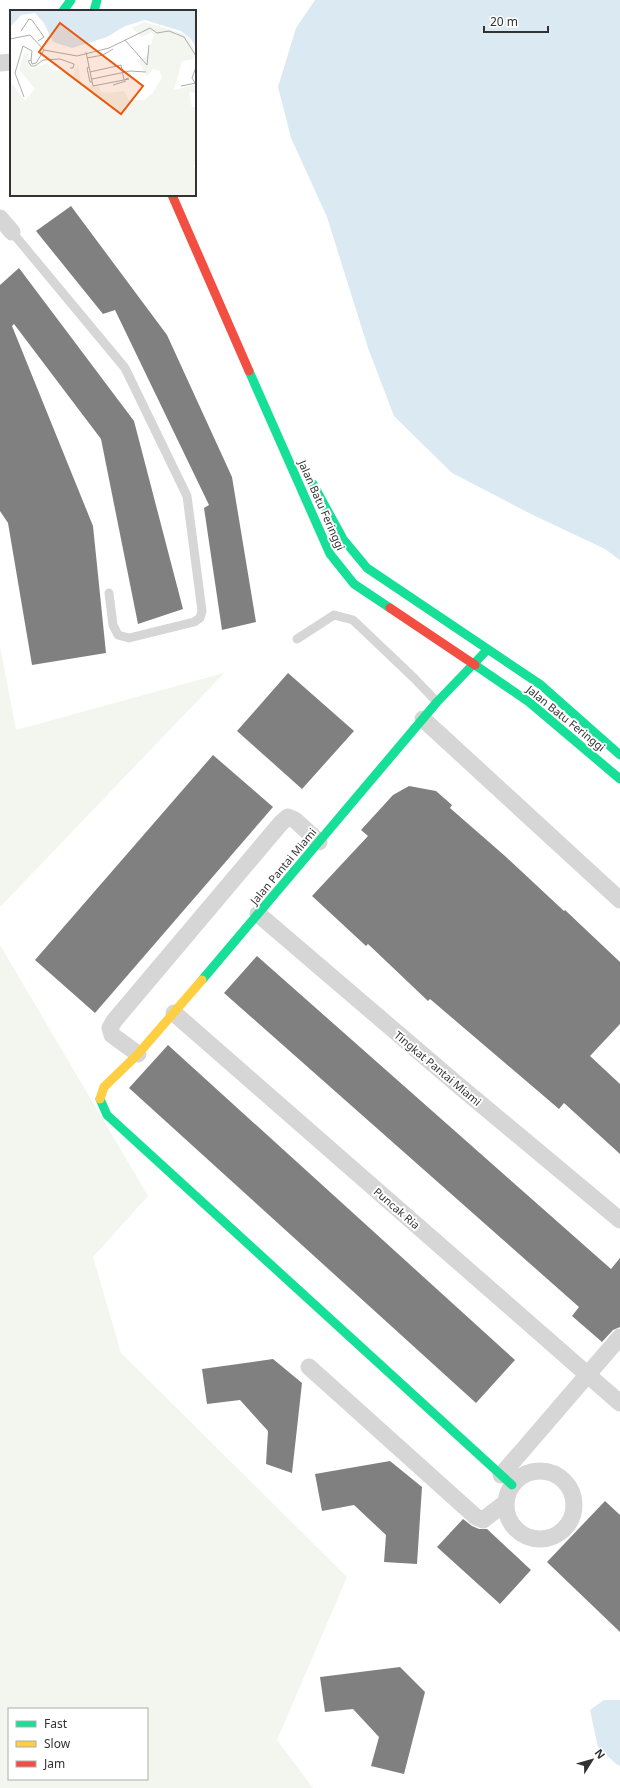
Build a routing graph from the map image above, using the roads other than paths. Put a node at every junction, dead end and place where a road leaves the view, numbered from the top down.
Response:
1 (72, 0) edge
2 (97, 0) edge
3 (64, 10) edge
4 (73, 10) edge
5 (94, 10) edge
6 (10, 62) edge
7 (0, 63) edge
8 (172, 196) edge
9 (0, 218) edge
10 (12, 232) joint
11 (308, 474) dead end
12 (109, 594) dead end
13 (297, 639) dead end
14 (488, 649) junction
15 (473, 665) junction
16 (437, 702) junction
17 (423, 719) junction
18 (620, 755) edge
19 (620, 779) edge
20 (319, 842) junction
21 (620, 900) edge
22 (258, 914) junction
23 (174, 1013) junction
24 (138, 1054) junction
25 (620, 1220) edge
26 (620, 1336) edge
27 (309, 1366) dead end
28 (589, 1374) junction
29 (620, 1403) edge
30 (506, 1480) junction
31 (505, 1504) junction

1 - 3 main road
1 - 4 main road
2 - 5 main road
6 - 7 street
8 - 15 main road, Jalan Batu Feringgi
9 - 10 street
10 - 12 lane
11 - 14 main road, Jalan Batu Feringgi
13 - 16 lane
14 - 15 main road, Jalan Pantai Miami
14 - 18 main road, Jalan Batu Feringgi
15 - 16 main road, Jalan Pantai Miami
15 - 19 main road, Jalan Batu Feringgi
16 - 17 main road, Jalan Pantai Miami
17 - 20 main road, Jalan Pantai Miami
17 - 21 street
20 - 22 main road, Jalan Pantai Miami
20 - 24 street
22 - 23 main road, Jalan Pantai Miami
22 - 25 street, Tingkat Pantai Miami
23 - 24 main road, Jalan Pantai Miami
23 - 28 street, Puncak Ria
24 - 30 main road, Jalan Pantai Miami
26 - 28 street
27 - 31 street
28 - 29 street, Puncak Ria
28 - 30 street
30 - 31 street
30 - 31 street

